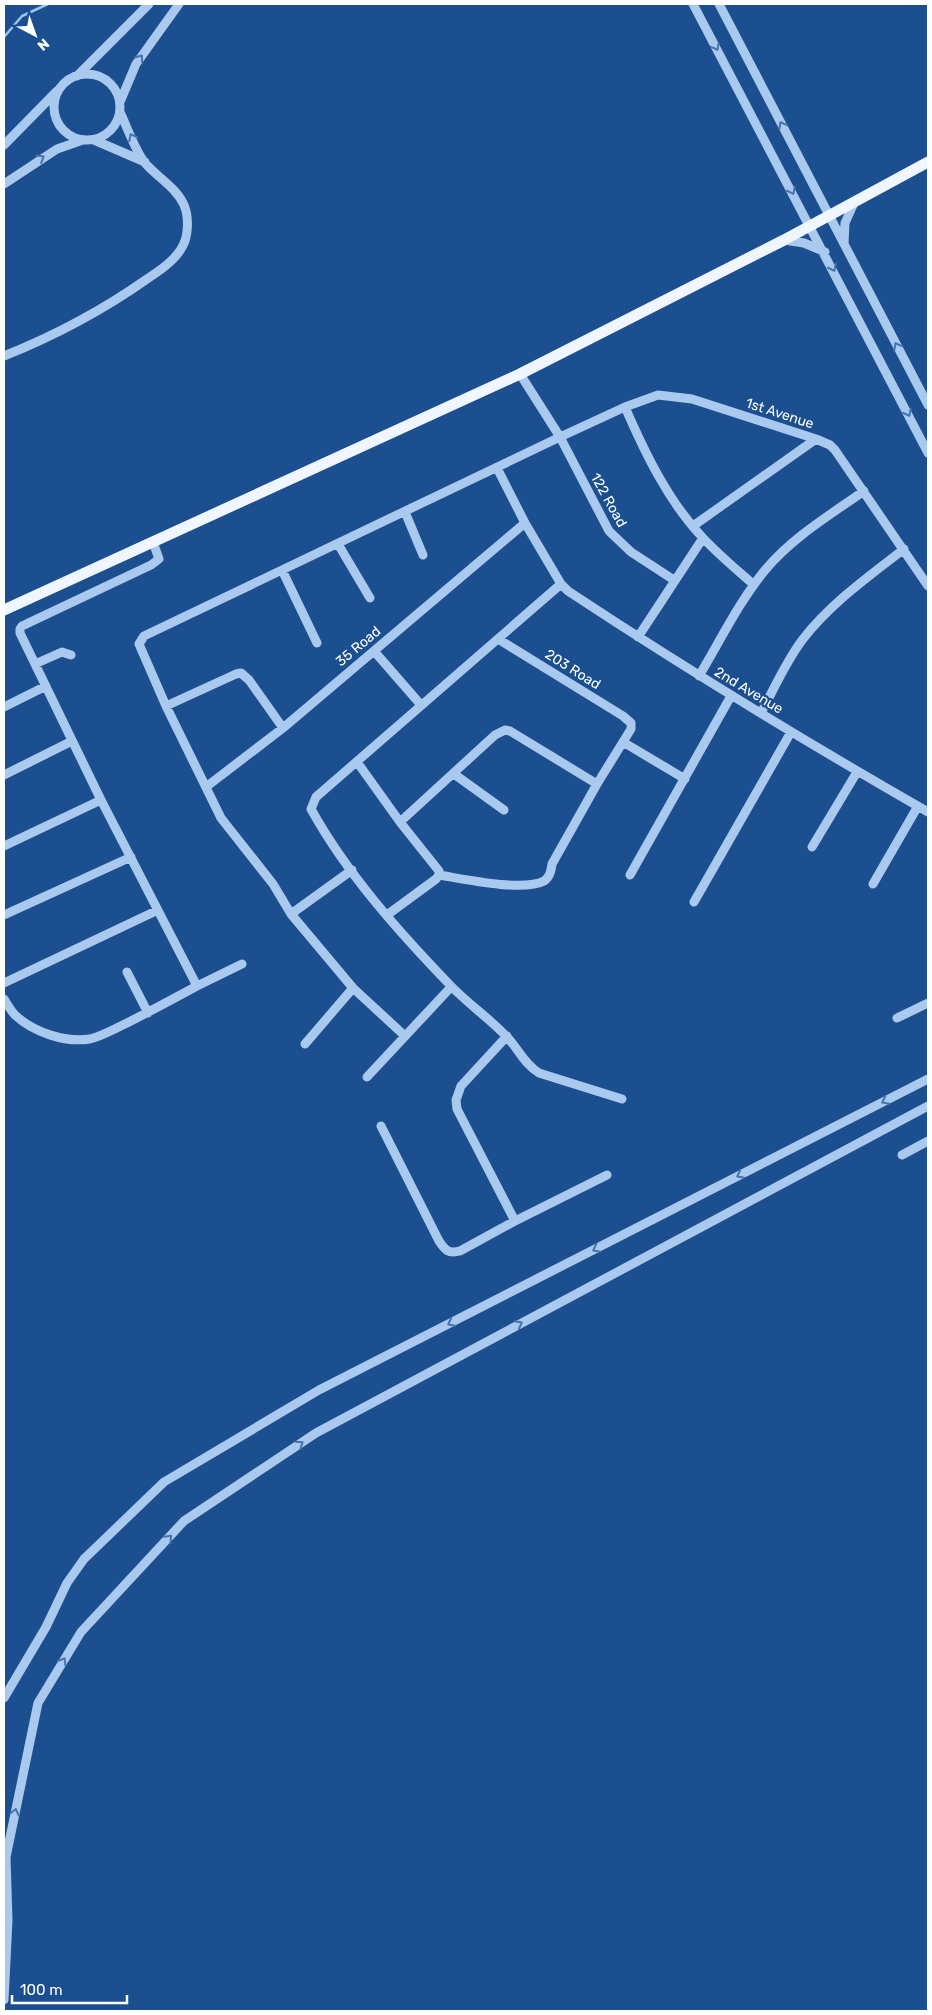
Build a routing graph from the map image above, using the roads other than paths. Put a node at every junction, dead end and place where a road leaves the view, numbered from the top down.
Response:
1 (149, 4) edge
2 (179, 4) edge
3 (694, 4) edge
4 (719, 4) edge
5 (77, 76) junction
6 (59, 90) junction
7 (120, 102) junction
8 (120, 112) junction
9 (83, 140) junction
10 (94, 140) junction
11 (4, 145) edge
12 (145, 162) junction
13 (928, 162) edge
14 (4, 184) edge
15 (854, 202) junction
16 (829, 215) junction
17 (810, 225) junction
18 (784, 240) junction
19 (844, 244) junction
20 (825, 252) junction
21 (4, 356) edge
22 (520, 374) junction
23 (928, 405) edge
24 (625, 407) junction
25 (560, 437) junction
26 (816, 439) junction
27 (928, 453) edge
28 (497, 468) junction
29 (864, 491) junction
30 (405, 512) junction
31 (525, 523) junction
32 (693, 526) junction
33 (703, 538) junction
34 (153, 542) junction
35 (338, 544) junction
36 (904, 549) junction
37 (423, 555) dead end
38 (282, 570) junction
39 (674, 580) junction
40 (561, 584) junction
41 (754, 585) junction
42 (928, 586) edge
43 (370, 598) dead end
44 (4, 610) edge
45 (638, 637) junction
46 (498, 639) junction
47 (317, 643) dead end
48 (374, 651) junction
49 (71, 655) dead end
50 (35, 664) junction
51 (699, 676) junction
52 (46, 686) junction
53 (731, 696) junction
54 (421, 705) junction
55 (166, 706) junction
56 (4, 707) edge
57 (761, 713) junction
58 (283, 728) junction
59 (791, 732) junction
60 (72, 741) junction
61 (623, 742) junction
62 (356, 762) junction
63 (857, 772) junction
64 (4, 774) edge
65 (454, 774) junction
66 (685, 779) junction
67 (597, 784) junction
68 (206, 787) junction
69 (101, 800) junction
70 (918, 806) junction
71 (504, 810) dead end
72 (928, 812) edge
73 (400, 822) junction
74 (4, 846) edge
75 (812, 847) dead end
76 (130, 856) junction
77 (352, 870) junction
78 (439, 875) junction
79 (630, 875) dead end
80 (873, 884) dead end
81 (694, 902) dead end
82 (158, 910) junction
83 (291, 914) junction
84 (4, 915) edge
85 (387, 915) junction
86 (242, 964) dead end
87 (127, 972) dead end
88 (4, 983) edge
89 (197, 986) junction
90 (451, 987) junction
91 (353, 988) junction
92 (4, 999) edge
93 (928, 1003) edge
94 (148, 1013) junction
95 (897, 1018) dead end
96 (405, 1036) junction
97 (507, 1036) junction
98 (305, 1044) dead end
99 (367, 1077) dead end
100 (928, 1079) edge
101 (622, 1099) dead end
102 (928, 1106) edge
103 (381, 1126) dead end
104 (928, 1141) edge
105 (902, 1155) dead end
106 (608, 1175) dead end
107 (515, 1221) junction
108 (4, 1698) edge
109 (4, 2000) edge

1 - 5 street
7 -> 2 street
3 -> 17 street
16 -> 4 street
5 - 6 street
5 - 7 street
6 - 9 street
6 - 11 street
7 - 8 street
8 - 10 street
12 -> 8 street
9 - 10 street
14 -> 9 street
10 - 12 street
12 - 21 street
13 - 15 main road
15 - 16 main road
15 - 19 street
16 - 17 main road
16 - 19 street
17 - 18 main road
17 - 20 street
18 - 20 street
18 - 22 main road
23 -> 19 street
20 -> 27 street
22 - 25 street, 122 Road
22 - 34 main road
24 - 25 street, 1st Avenue
24 - 26 street, 1st Avenue
24 - 32 street
25 - 28 street, 1st Avenue
25 - 39 street, 122 Road
26 - 29 street, 1st Avenue
26 - 32 street
28 - 30 street, 1st Avenue
28 - 31 street, 2nd Avenue
29 - 36 street, 1st Avenue
29 - 41 street
30 - 35 street, 1st Avenue
30 - 37 street
31 - 40 street, 2nd Avenue
31 - 48 street, 35 Road
32 - 33 street
33 - 39 street
33 - 41 street
34 - 44 main road
34 - 50 street
35 - 38 street, 1st Avenue
35 - 43 street
36 - 42 street, 1st Avenue
36 - 57 street
38 - 47 street
38 - 55 street, 1st Avenue
39 - 45 street
40 - 45 street, 2nd Avenue
40 - 46 street
41 - 51 street
45 - 51 street, 2nd Avenue
46 - 54 street
46 - 61 street, 203 Road
48 - 54 street
48 - 58 street, 35 Road
49 - 50 street
50 - 52 street
51 - 53 street, 2nd Avenue
52 - 56 street
52 - 60 street
53 - 57 street, 2nd Avenue
53 - 66 street
54 - 62 street
55 - 58 street
55 - 68 street
57 - 59 street, 2nd Avenue
58 - 68 street, 35 Road
59 - 63 street, 2nd Avenue
59 - 81 street
60 - 64 street
60 - 69 street
61 - 66 street
61 - 67 street
62 - 73 street
62 - 77 street
63 - 70 street, 2nd Avenue
63 - 75 street
65 - 67 street
65 - 71 street
65 - 73 street
66 - 79 street
67 - 78 street
68 - 83 street
69 - 74 street
69 - 76 street
70 - 72 street, 2nd Avenue
70 - 80 street
73 - 78 street
76 - 82 street
76 - 84 street
77 - 83 street
77 - 85 street
78 - 85 street
82 - 88 street
82 - 89 street
83 - 91 street
85 - 90 street
86 - 89 street
87 - 94 street
89 - 94 street
90 - 96 street
90 - 97 street
91 - 96 street
91 - 98 street
92 - 94 street
93 - 95 street
96 - 99 street
97 - 101 street
97 - 107 street
100 -> 108 street
109 -> 102 street
103 - 107 street
104 - 105 street
106 - 107 street

